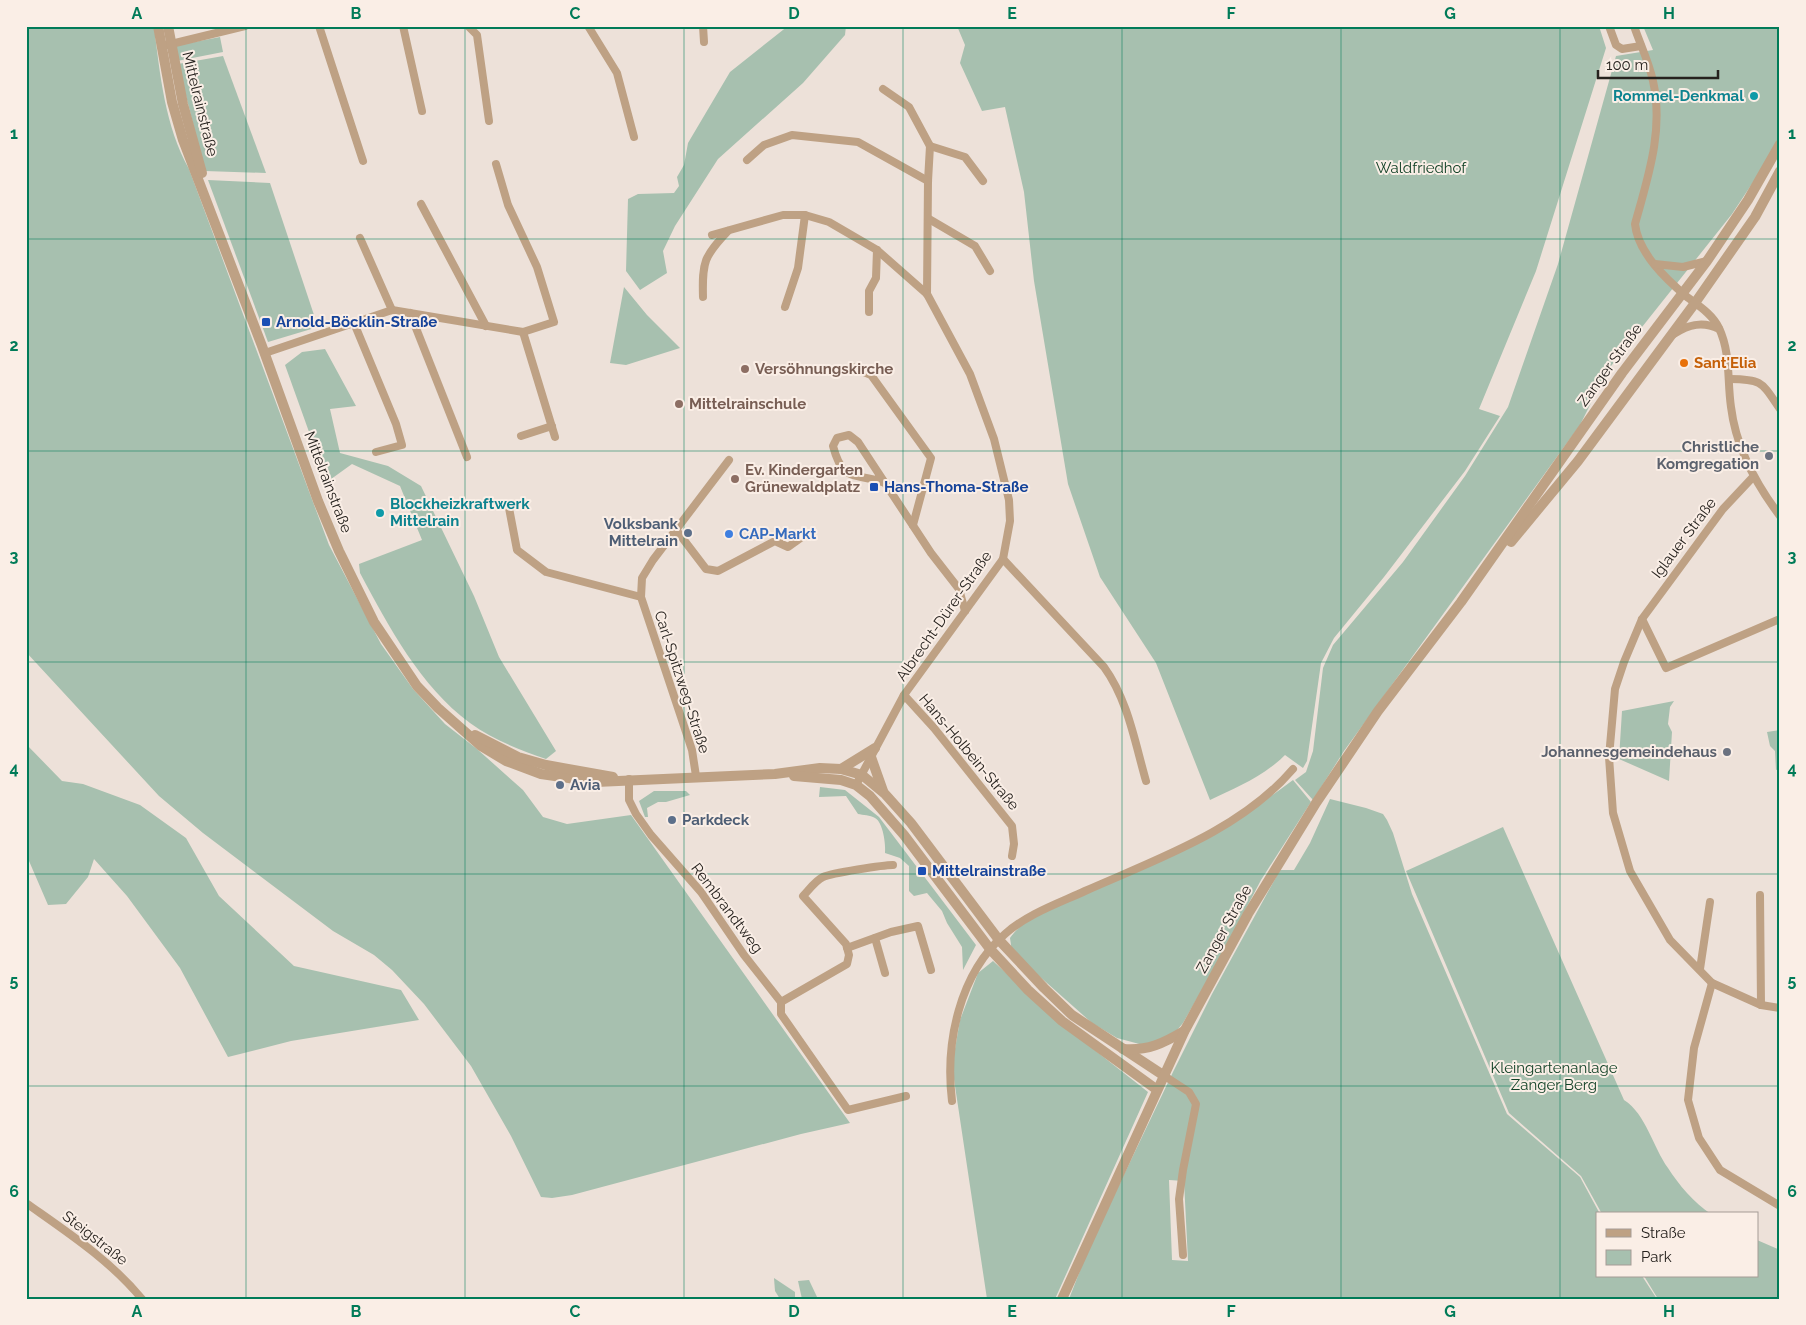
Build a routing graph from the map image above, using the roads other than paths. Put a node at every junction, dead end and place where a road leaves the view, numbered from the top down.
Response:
1 (158, 26) edge
2 (168, 26) edge
3 (245, 26) edge
4 (319, 26) edge
5 (403, 26) edge
6 (468, 26) edge
7 (588, 26) edge
8 (703, 26) edge
9 (1609, 26) edge
10 (1634, 26) edge
11 (704, 42) dead end
12 (166, 45) junction
13 (1641, 46) junction
14 (883, 89) dead end
15 (422, 112) dead end
16 (489, 121) dead end
17 (634, 137) dead end
18 (1780, 144) edge
19 (930, 146) junction
20 (747, 160) dead end
21 (363, 162) dead end
22 (496, 164) dead end
23 (1780, 171) edge
24 (928, 181) junction
25 (983, 182) dead end
26 (421, 204) dead end
27 (805, 215) junction
28 (929, 219) junction
29 (728, 231) junction
30 (712, 234) dead end
31 (360, 238) dead end
32 (877, 250) junction
33 (1707, 261) junction
34 (1655, 264) junction
35 (990, 271) dead end
36 (927, 294) junction
37 (1683, 294) junction
38 (703, 297) dead end
39 (1695, 304) junction
40 (785, 307) dead end
41 (392, 310) junction
42 (869, 312) dead end
43 (410, 313) junction
44 (354, 323) junction
45 (486, 326) junction
46 (1719, 329) junction
47 (523, 332) junction
48 (1669, 338) junction
49 (265, 353) junction
50 (852, 367) dead end
51 (1730, 379) junction
52 (1780, 409) edge
53 (552, 426) junction
54 (521, 436) dead end
55 (555, 437) dead end
56 (376, 452) dead end
57 (467, 456) dead end
58 (729, 460) dead end
59 (1753, 477) junction
60 (886, 483) junction
61 (509, 508) dead end
62 (1780, 516) edge
63 (913, 525) junction
64 (677, 531) junction
65 (802, 537) dead end
66 (1003, 559) junction
67 (640, 597) junction
68 (1460, 602) junction
69 (965, 611) junction
70 (1642, 619) junction
71 (1780, 619) edge
72 (904, 695) junction
73 (873, 752) junction
74 (841, 769) junction
75 (1292, 769) dead end
76 (775, 774) junction
77 (862, 775) junction
78 (696, 776) junction
79 (629, 779) junction
80 (1146, 781) dead end
81 (856, 784) junction
82 (885, 794) junction
83 (1012, 856) dead end
84 (893, 865) dead end
85 (1760, 895) dead end
86 (1710, 902) dead end
87 (875, 938) junction
88 (999, 940) junction
89 (847, 948) junction
90 (990, 949) junction
91 (931, 970) dead end
92 (1700, 970) junction
93 (885, 973) dead end
94 (1712, 983) junction
95 (781, 1002) junction
96 (1761, 1005) junction
97 (1780, 1008) edge
98 (1185, 1030) junction
99 (1123, 1049) junction
100 (1163, 1075) junction
101 (1156, 1089) junction
102 (906, 1096) dead end
103 (952, 1101) dead end
104 (26, 1203) edge
105 (1780, 1206) edge
106 (1183, 1255) dead end
107 (142, 1299) edge
108 (1062, 1299) edge

1 - 12 street, Mittelrainstraße
2 - 12 street, Mittelrainstraße
3 - 12 street
4 - 21 street
5 - 15 street
6 - 16 street
7 - 17 street
8 - 11 street
9 - 13 street
10 - 13 street
12 - 49 street, Mittelrainstraße
13 - 34 street
14 - 19 street
18 - 33 street, Zanger Straße
19 - 24 street
19 - 25 street
20 - 24 street
22 - 47 street
23 - 39 street, Zanger Straße
24 - 28 street
26 - 45 street
27 - 29 street, Albrecht-Dürer-Straße
27 - 32 street, Albrecht-Dürer-Straße
27 - 40 street
28 - 35 street
28 - 36 street
29 - 30 street, Albrecht-Dürer-Straße
29 - 38 street
31 - 41 street
32 - 36 street, Albrecht-Dürer-Straße
32 - 42 street
33 - 34 street
33 - 37 street, Zanger Straße
34 - 37 street
36 - 66 street, Albrecht-Dürer-Straße
37 - 39 street
37 - 68 street, Zanger Straße
39 - 46 street
39 - 48 street, Zanger Straße
41 - 43 street
41 - 44 street
43 - 45 street
43 - 57 street
44 - 49 street
44 - 56 street
45 - 47 street
46 - 48 street
46 - 51 street
47 - 53 street
48 - 68 street, Zanger Straße
49 - 79 street, Mittelrainstraße
50 - 63 street
51 - 52 street
51 - 59 street
53 - 54 street
53 - 55 street
58 - 64 street, Carl-Spitzweg-Straße
59 - 62 street
59 - 70 street, Iglauer Straße
60 - 60 street
60 - 63 street
61 - 67 street, Carl-Spitzweg-Straße
63 - 69 street
64 - 65 street
64 - 67 street, Carl-Spitzweg-Straße
66 - 69 street, Albrecht-Dürer-Straße
66 - 80 street
67 - 78 street, Carl-Spitzweg-Straße
68 - 98 street, Zanger Straße
69 - 72 street, Albrecht-Dürer-Straße
70 - 71 street
70 - 92 street, Iglauer Straße
72 - 73 street, Albrecht-Dürer-Straße
72 - 83 street, Hans-Holbein-Straße
73 - 74 street
73 - 77 street, Albrecht-Dürer-Straße
73 - 82 street
74 - 76 street, Mittelrainstraße
74 - 77 street, Mittelrainstraße
75 - 88 street
76 - 78 street, Mittelrainstraße
76 - 81 street, Mittelrainstraße
77 - 81 street, Albrecht-Dürer-Straße
77 - 82 street, Mittelrainstraße
78 - 79 street, Mittelrainstraße
79 - 95 street, Rembrandtweg
81 - 90 street
82 - 88 street, Mittelrainstraße
84 - 89 street
85 - 96 street
86 - 92 street
87 - 89 street
87 - 91 street
87 - 93 street
88 - 90 street
88 - 99 street, Mittelrainstraße
89 - 95 street
90 - 101 street
90 - 103 street
92 - 94 street, Iglauer Straße
94 - 96 street, Iglauer Straße
94 - 105 street
95 - 102 street, Rembrandtweg
96 - 97 street, Iglauer Straße
98 - 99 street
98 - 100 street, Zanger Straße
99 - 100 street, Mittelrainstraße
100 - 101 street, Zanger Straße
100 - 106 street
101 - 108 street, Zanger Straße
104 - 107 street, Steigstraße

